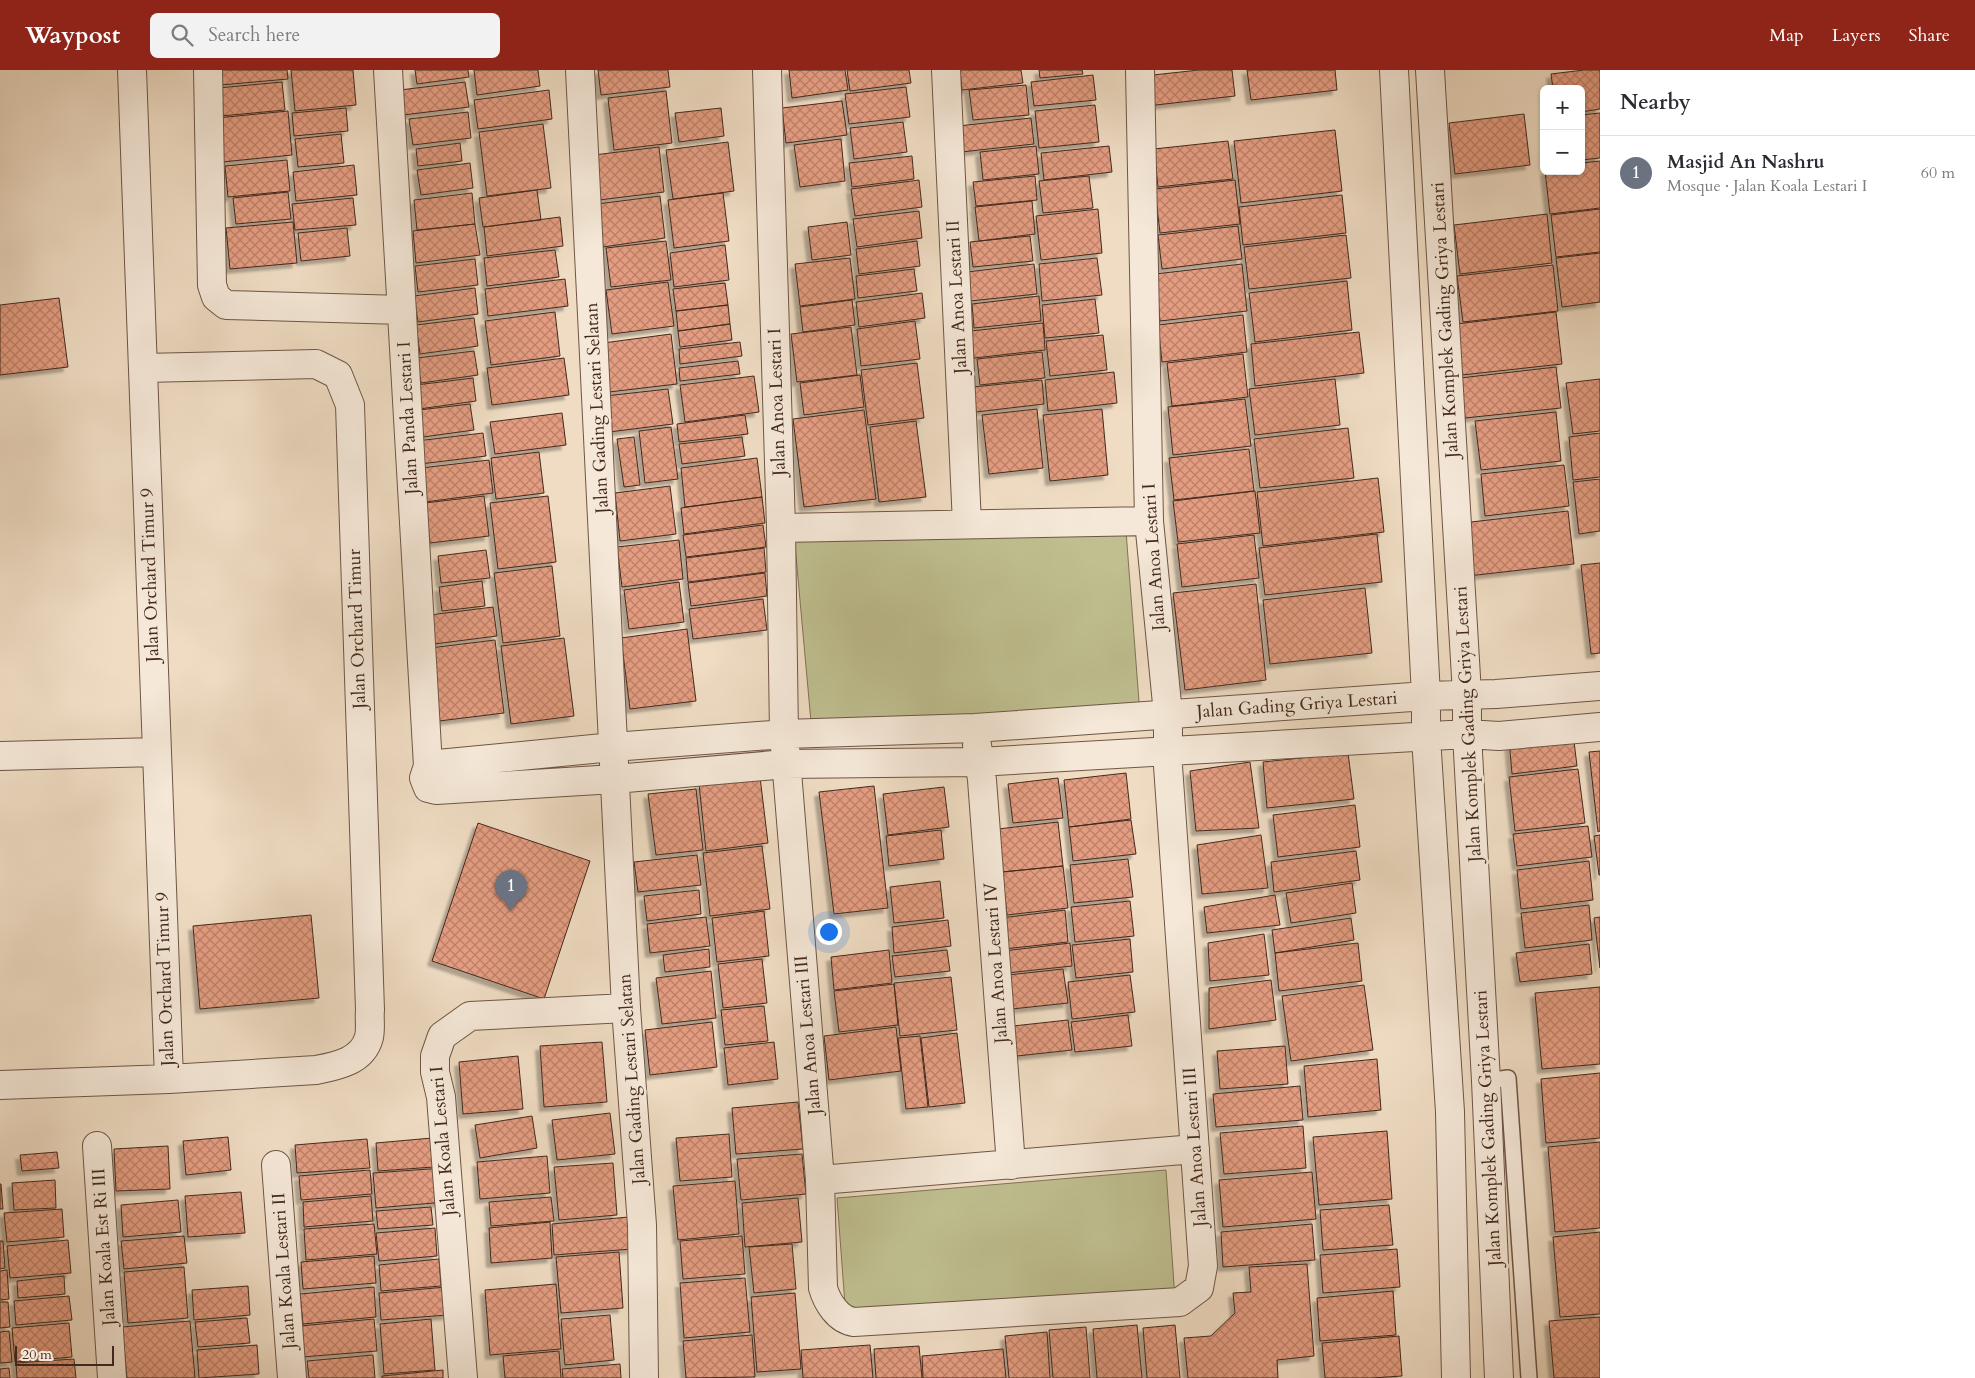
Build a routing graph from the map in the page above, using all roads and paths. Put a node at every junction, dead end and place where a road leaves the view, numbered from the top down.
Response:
1 (132, 70) edge
2 (208, 70) edge
3 (388, 70) edge
4 (580, 70) edge
5 (767, 70) edge
6 (946, 70) edge
7 (1140, 70) edge
8 (1394, 70) edge
9 (1430, 70) edge
10 (402, 310) junction
11 (143, 368) junction
12 (1149, 521) junction
13 (967, 524) junction
14 (780, 528) junction
15 (1600, 686) edge
16 (1467, 694) junction
17 (1426, 696) junction
18 (1168, 714) junction
19 (1600, 727) edge
20 (975, 728) junction
21 (784, 734) junction
22 (1468, 734) junction
23 (1426, 737) junction
24 (613, 747) junction
25 (157, 752) junction
26 (0, 756) edge
27 (1168, 759) junction
28 (978, 762) junction
29 (786, 764) junction
30 (428, 766) junction
31 (615, 780) junction
32 (626, 1008) junction
33 (169, 1079) junction
34 (1486, 1081) junction
35 (0, 1084) edge
36 (97, 1146) dead end
37 (1195, 1149) junction
38 (276, 1165) dead end
39 (1011, 1165) junction
40 (820, 1180) junction
41 (112, 1378) edge
42 (292, 1378) edge
43 (463, 1378) edge
44 (644, 1378) edge
45 (1456, 1378) edge
46 (1499, 1378) edge
47 (1529, 1378) edge

1 - 11 street, Jalan Orchard Timur 9
2 - 10 street
3 - 10 street, Jalan Panda Lestari I
4 - 24 street, Jalan Gading Lestari Selatan
5 - 14 street, Jalan Anoa Lestari I
6 - 13 street, Jalan Anoa Lestari II
7 - 12 street, Jalan Anoa Lestari I
8 - 17 street, Jalan Komplek Gading Griya Lestari
9 - 16 street, Jalan Komplek Gading Griya Lestari
10 - 30 street, Jalan Panda Lestari I
11 - 25 street, Jalan Orchard Timur 9
11 - 33 street, Jalan Orchard Timur
12 - 13 street
12 - 18 street, Jalan Anoa Lestari I
13 - 14 street
14 - 21 street, Jalan Anoa Lestari I
15 - 16 street
16 - 17 street, Jalan Gading Griya Lestari
16 - 22 street, Jalan Komplek Gading Griya Lestari
17 - 18 street, Jalan Gading Griya Lestari
17 - 23 street, Jalan Komplek Gading Griya Lestari
18 - 20 street
18 - 27 street, Jalan Anoa Lestari I
19 - 22 street
20 - 21 street
20 - 28 street, Jalan Anoa Lestari IV
21 - 24 street
21 - 29 street, Jalan Anoa Lestari I
22 - 23 street
22 - 34 street, Jalan Komplek Gading Griya Lestari
23 - 27 street
23 - 45 street, Jalan Komplek Gading Griya Lestari
24 - 30 street
24 - 31 street, Jalan Gading Lestari Selatan
25 - 26 street
25 - 33 street, Jalan Orchard Timur 9
27 - 28 street
27 - 37 street, Jalan Anoa Lestari III
28 - 29 street
28 - 39 street, Jalan Anoa Lestari IV
29 - 31 street
29 - 40 street, Jalan Anoa Lestari III
30 - 31 street
31 - 32 street, Jalan Gading Lestari Selatan
32 - 43 street, Jalan Koala Lestari I
32 - 44 street, Jalan Gading Lestari Selatan
33 - 35 street, Jalan Orchard Timur
34 - 46 street, Jalan Komplek Gading Griya Lestari
34 - 47 lane
36 - 41 street, Jalan Koala Est Ri III
37 - 39 street
37 - 40 street, Jalan Anoa Lestari III
38 - 42 street, Jalan Koala Lestari II
39 - 40 street

